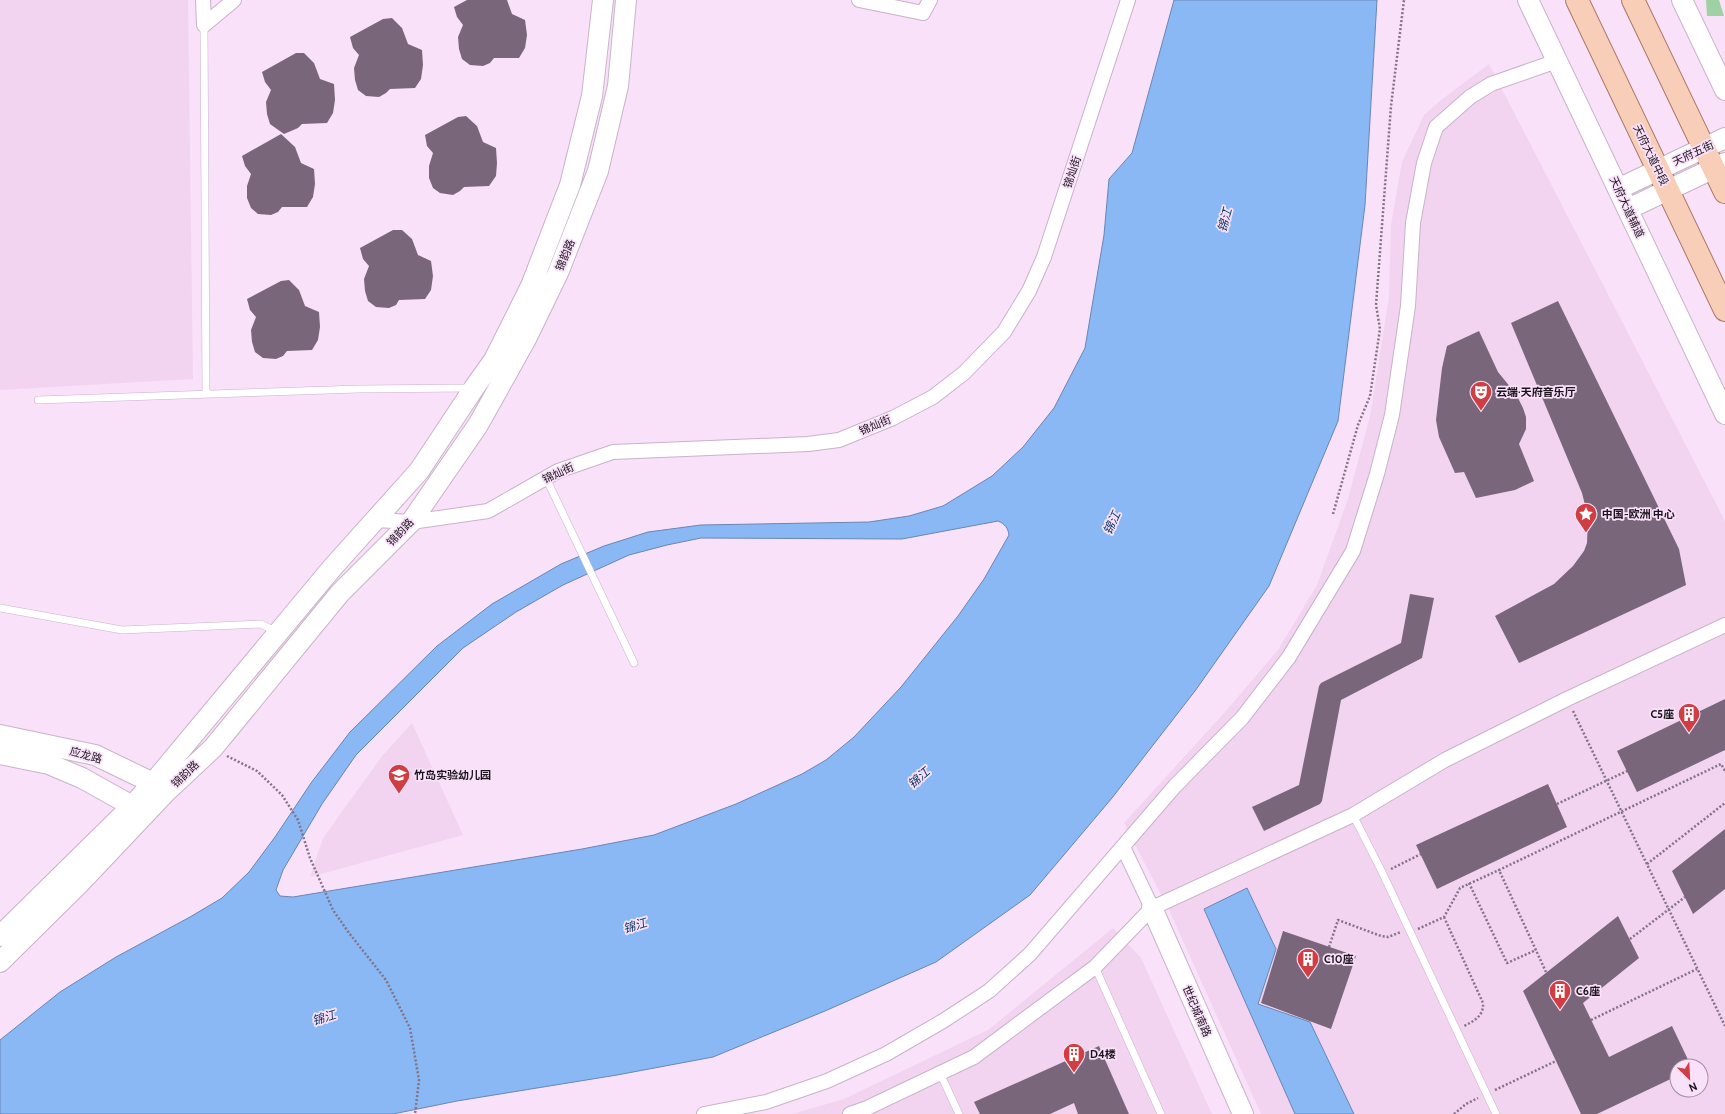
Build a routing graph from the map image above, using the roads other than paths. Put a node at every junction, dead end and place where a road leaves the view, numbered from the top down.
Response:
1 (203, 0) edge
2 (234, 0) edge
3 (603, 0) edge
4 (626, 0) edge
5 (859, 0) edge
6 (930, 0) edge
7 (1128, 0) edge
8 (1528, 0) edge
9 (1577, 0) edge
10 (1633, 0) edge
11 (1682, 0) edge
12 (204, 25) junction
13 (1557, 60) junction
14 (1725, 90) edge
15 (1725, 138) edge
16 (1704, 148) junction
17 (1719, 166) edge
18 (1658, 170) junction
19 (1618, 188) junction
20 (1668, 190) junction
21 (1725, 192) edge
22 (1628, 209) junction
23 (1725, 310) edge
24 (474, 388) junction
25 (206, 394) junction
26 (38, 400) dead end
27 (1725, 414) edge
28 (546, 478) junction
29 (376, 520) junction
30 (411, 522) junction
31 (0, 608) edge
32 (1725, 625) edge
33 (277, 632) junction
34 (634, 663) dead end
35 (0, 735) edge
36 (0, 754) edge
37 (159, 787) junction
38 (139, 810) junction
39 (1353, 814) junction
40 (1123, 847) junction
41 (1152, 908) junction
42 (0, 936) edge
43 (0, 962) edge
44 (1095, 967) junction
45 (940, 1073) junction
46 (704, 1114) edge
47 (850, 1114) edge
48 (959, 1114) edge
49 (1162, 1114) edge
50 (1243, 1114) edge
51 (1496, 1114) edge

1 - 12 street
2 - 12 street
3 - 24 street, 锦韵路
4 - 30 street, 锦韵路
5 - 6 street
7 - 28 street, 锦灿街
8 - 13 street, 天府大道辅道
9 - 18 main road, 天府大道中段
10 - 16 main road
11 - 14 street
12 - 25 lane
13 - 19 street, 天府大道辅道
13 - 40 street
15 - 16 street, 天府五街
16 - 17 main road
16 - 18 street, 天府五街
17 - 20 street, 天府五街
17 - 21 main road
18 - 19 street, 天府五街
18 - 20 main road, 天府大道中段
19 - 22 street, 天府大道辅道
20 - 22 street, 天府五街
20 - 23 main road, 天府大道中段
22 - 27 street, 天府大道辅道
24 - 25 lane
24 - 29 street, 锦韵路
25 - 26 lane
28 - 30 street, 锦灿街
28 - 34 lane
29 - 30 street, 锦灿街
29 - 33 street, 锦韵路
30 - 37 street, 锦韵路
31 - 33 lane
32 - 39 street
33 - 37 street, 锦韵路
35 - 37 street, 应龙路
36 - 38 street, 应龙路
37 - 38 street, 锦韵路
38 - 42 street, 锦韵路
38 - 43 street, 锦韵路
39 - 41 street
39 - 51 lane
40 - 41 street
40 - 46 street
41 - 44 street
41 - 50 street, 世纪城南路
44 - 45 street
44 - 49 lane
45 - 47 street
45 - 48 lane

